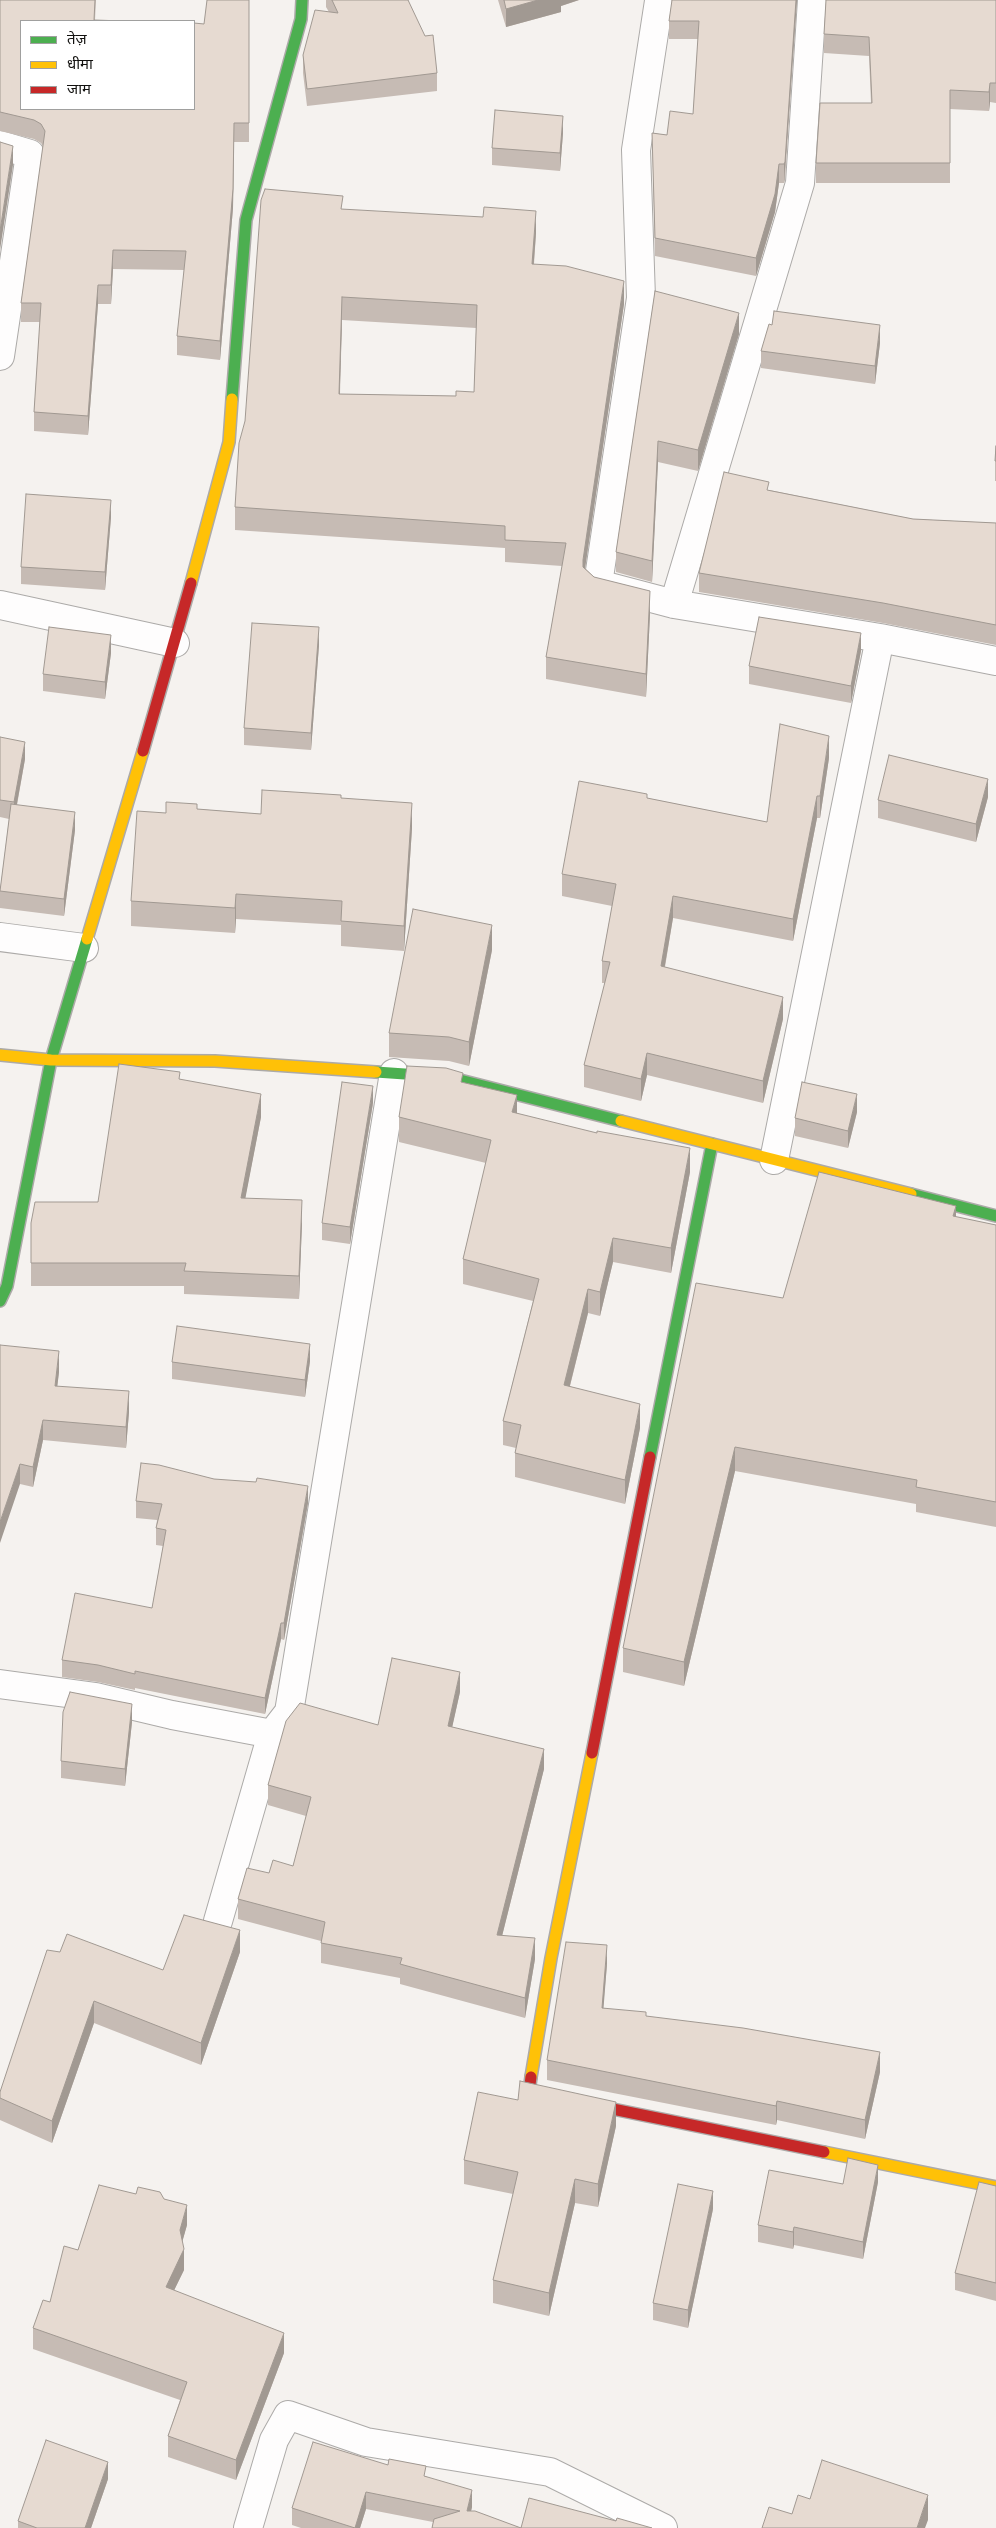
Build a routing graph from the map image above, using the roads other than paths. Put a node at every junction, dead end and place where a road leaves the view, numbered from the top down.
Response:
1 (302, 0) edge
2 (666, 0) edge
3 (812, 0) edge
4 (0, 145) edge
5 (0, 356) edge
6 (674, 604) junction
7 (0, 605) edge
8 (880, 638) junction
9 (175, 643) junction
10 (996, 660) edge
11 (0, 937) edge
12 (84, 948) junction
13 (0, 1056) edge
14 (51, 1060) junction
15 (394, 1074) junction
16 (712, 1144) junction
17 (774, 1160) junction
18 (996, 1216) edge
19 (0, 1302) edge
20 (0, 1684) edge
21 (272, 1734) junction
22 (218, 1921) dead end
23 (996, 2187) edge
24 (248, 2528) edge
25 (663, 2528) edge

1 - 9 street
2 - 6 street
3 - 6 street
4 - 5 street
6 - 8 street
7 - 9 street
8 - 10 street
8 - 17 street
9 - 12 street
11 - 12 street
12 - 14 street
13 - 14 street
14 - 15 street
14 - 19 street
15 - 16 street
15 - 21 street
16 - 17 street
16 - 23 street
17 - 18 street
20 - 21 street
21 - 22 street
24 - 25 street

